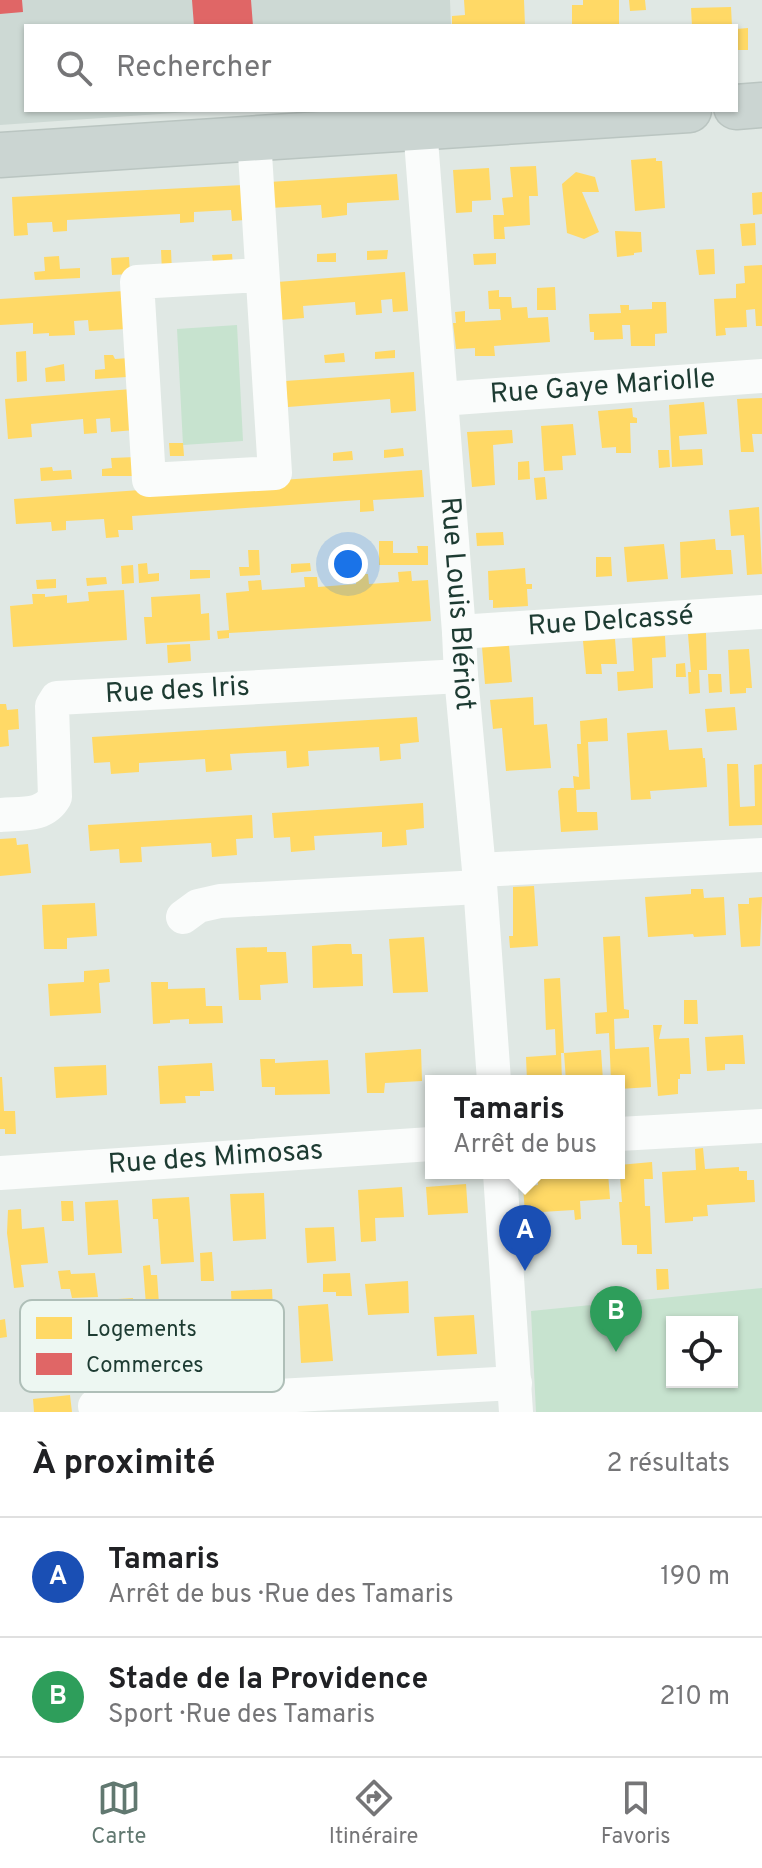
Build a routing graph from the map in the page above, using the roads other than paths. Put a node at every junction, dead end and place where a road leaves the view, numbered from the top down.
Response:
1 (762, 105) edge
2 (738, 107) edge
3 (657, 112) edge
4 (420, 127) junction
5 (254, 138) junction
6 (0, 155) edge
7 (262, 275) junction
8 (762, 376) edge
9 (441, 399) junction
10 (762, 612) edge
11 (459, 632) junction
12 (461, 676) junction
13 (0, 815) edge
14 (762, 855) edge
15 (479, 878) junction
16 (183, 917) dead end
17 (494, 1075) edge
18 (762, 1126) edge
19 (625, 1134) edge
20 (425, 1144) edge
21 (0, 1173) edge
22 (500, 1179) edge
23 (516, 1397) edge
24 (95, 1406) dead end
25 (232, 1406) edge

1 - 2 main road
3 - 4 main road
4 - 5 main road
4 - 9 street, Rue Louis Blériot
5 - 6 main road
5 - 7 street
7 - 7 street
8 - 9 street, Rue Gaye Mariolle
9 - 11 street, Rue Louis Blériot
10 - 11 street, Rue Delcassé
11 - 12 street, Rue Louis Blériot
12 - 13 street, Rue des Iris
12 - 15 street, Rue Louis Blériot
14 - 15 street
15 - 16 street
15 - 17 street, Rue Louis Blériot
18 - 19 street
20 - 21 street, Rue des Mimosas
22 - 23 street
23 - 25 street
24 - 25 street

